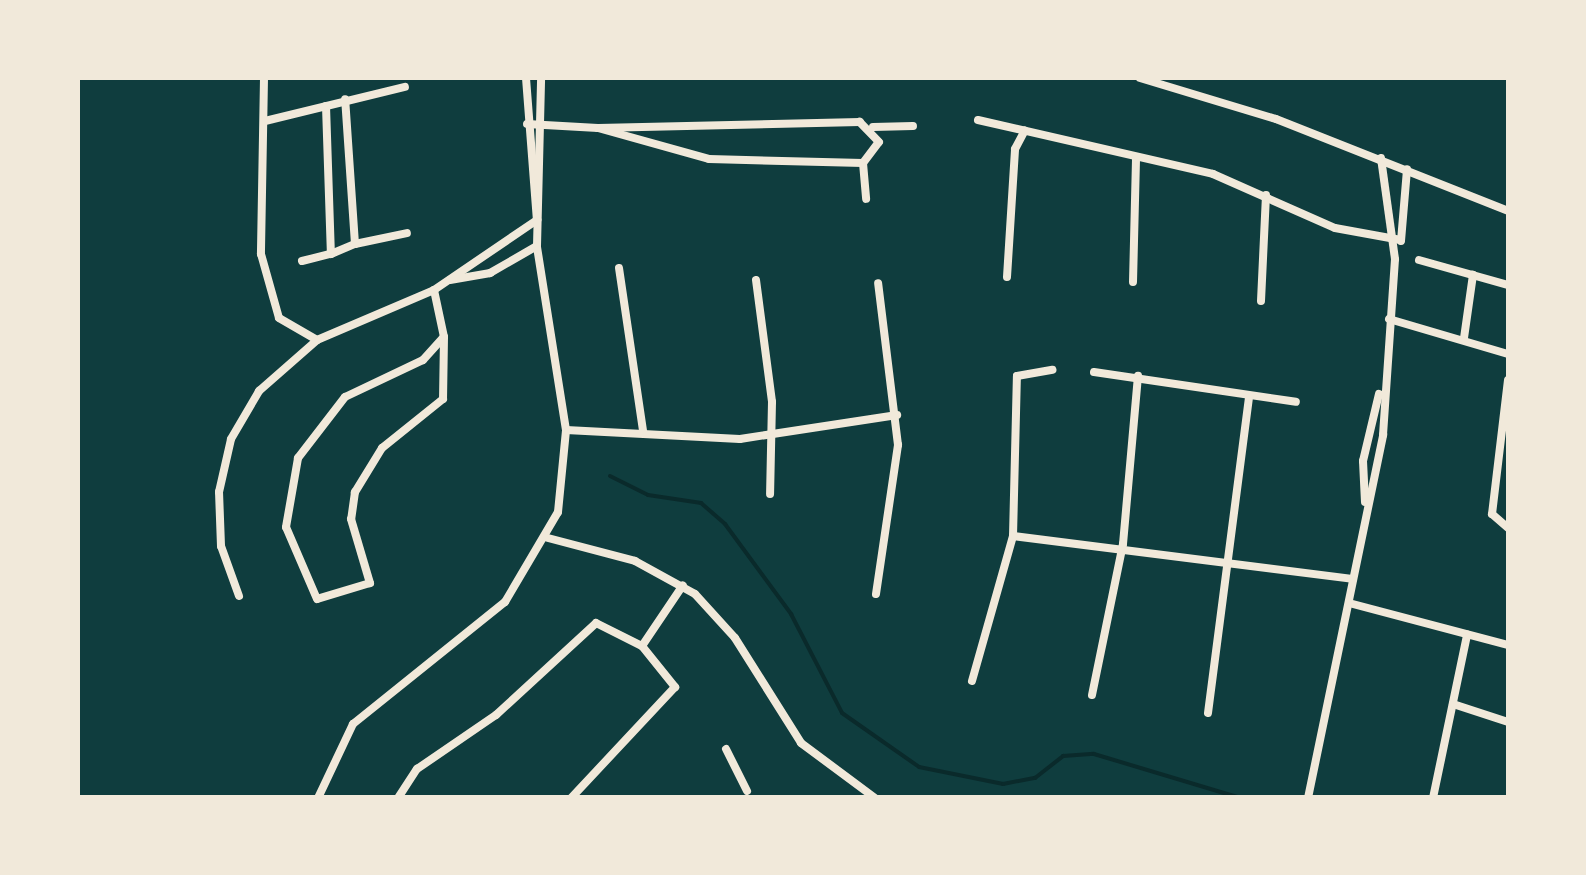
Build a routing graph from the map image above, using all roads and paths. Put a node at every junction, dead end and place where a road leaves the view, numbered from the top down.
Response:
1 (264, 78) edge
2 (526, 78) edge
3 (541, 78) edge
4 (1140, 78) edge
5 (405, 87) dead end
6 (345, 99) junction
7 (326, 106) junction
8 (978, 120) dead end
9 (265, 121) junction
10 (527, 124) junction
11 (543, 124) junction
12 (913, 126) dead end
13 (871, 127) junction
14 (598, 128) junction
15 (1025, 130) junction
16 (1136, 157) junction
17 (1381, 158) junction
18 (863, 163) junction
19 (1408, 169) junction
20 (1266, 195) junction
21 (866, 199) dead end
22 (1508, 211) edge
23 (536, 220) junction
24 (407, 233) dead end
25 (1398, 239) junction
26 (355, 244) junction
27 (537, 246) junction
28 (331, 254) junction
29 (1420, 260) dead end
30 (302, 261) dead end
31 (619, 268) dead end
32 (1473, 275) junction
33 (1007, 278) dead end
34 (449, 280) junction
35 (756, 280) dead end
36 (1133, 282) dead end
37 (878, 283) dead end
38 (1508, 285) edge
39 (434, 290) junction
40 (1262, 301) dead end
41 (1389, 319) junction
42 (444, 337) junction
43 (1464, 338) junction
44 (317, 340) junction
45 (1508, 354) edge
46 (1052, 370) dead end
47 (1094, 372) dead end
48 (1138, 376) junction
49 (1508, 380) edge
50 (1381, 390) junction
51 (1249, 397) junction
52 (1296, 402) dead end
53 (898, 416) junction
54 (566, 430) junction
55 (643, 431) junction
56 (772, 432) junction
57 (770, 494) dead end
58 (1366, 504) junction
59 (1508, 528) edge
60 (1014, 536) junction
61 (548, 538) junction
62 (1123, 544) junction
63 (1234, 561) junction
64 (1352, 579) junction
65 (683, 586) junction
66 (876, 594) dead end
67 (239, 596) dead end
68 (1349, 603) junction
69 (1466, 635) junction
70 (1508, 645) edge
71 (642, 646) junction
72 (972, 681) dead end
73 (1092, 696) dead end
74 (1453, 704) junction
75 (1208, 713) dead end
76 (1508, 722) edge
77 (726, 749) dead end
78 (748, 791) junction
79 (318, 798) edge
80 (398, 798) edge
81 (571, 798) edge
82 (736, 798) edge
83 (759, 798) edge
84 (875, 798) edge
85 (1308, 798) edge
86 (1433, 798) edge

1 - 9 street
2 - 10 street
3 - 11 street
4 - 17 street
5 - 6 street
6 - 7 street
6 - 26 street
7 - 9 street
7 - 28 street
8 - 15 street
9 - 44 street
10 - 11 street
10 - 23 street
11 - 14 street
11 - 23 street
12 - 13 street
13 - 14 street
13 - 18 street
14 - 18 street
15 - 16 street
15 - 33 street
16 - 20 street
16 - 36 street
17 - 19 street
17 - 25 street
18 - 21 street
19 - 22 street
19 - 25 street
20 - 25 street
20 - 40 street
23 - 27 street
23 - 34 street
24 - 26 street
25 - 41 street
26 - 28 street
27 - 34 street
27 - 54 street
28 - 30 street
29 - 32 street
31 - 55 street
32 - 38 street
32 - 43 street
34 - 39 street
35 - 56 street
37 - 53 street
39 - 42 street
39 - 44 street
41 - 43 street
41 - 50 street
42 - 42 street
43 - 45 street
44 - 67 street
46 - 60 street
47 - 48 street
48 - 51 street
48 - 62 street
49 - 59 street
50 - 58 street
50 - 58 street
51 - 52 street
51 - 63 street
53 - 56 street
53 - 66 street
54 - 55 street
54 - 61 street
55 - 56 street
56 - 57 street
58 - 64 street
60 - 62 street
60 - 72 street
61 - 65 street
61 - 79 street
62 - 63 street
62 - 73 street
63 - 64 street
63 - 75 street
64 - 68 street
65 - 71 street
65 - 84 street
68 - 69 street
68 - 85 street
69 - 70 street
69 - 74 street
71 - 80 street
71 - 81 street
74 - 76 street
74 - 86 street
77 - 78 street
78 - 82 street
78 - 83 street

